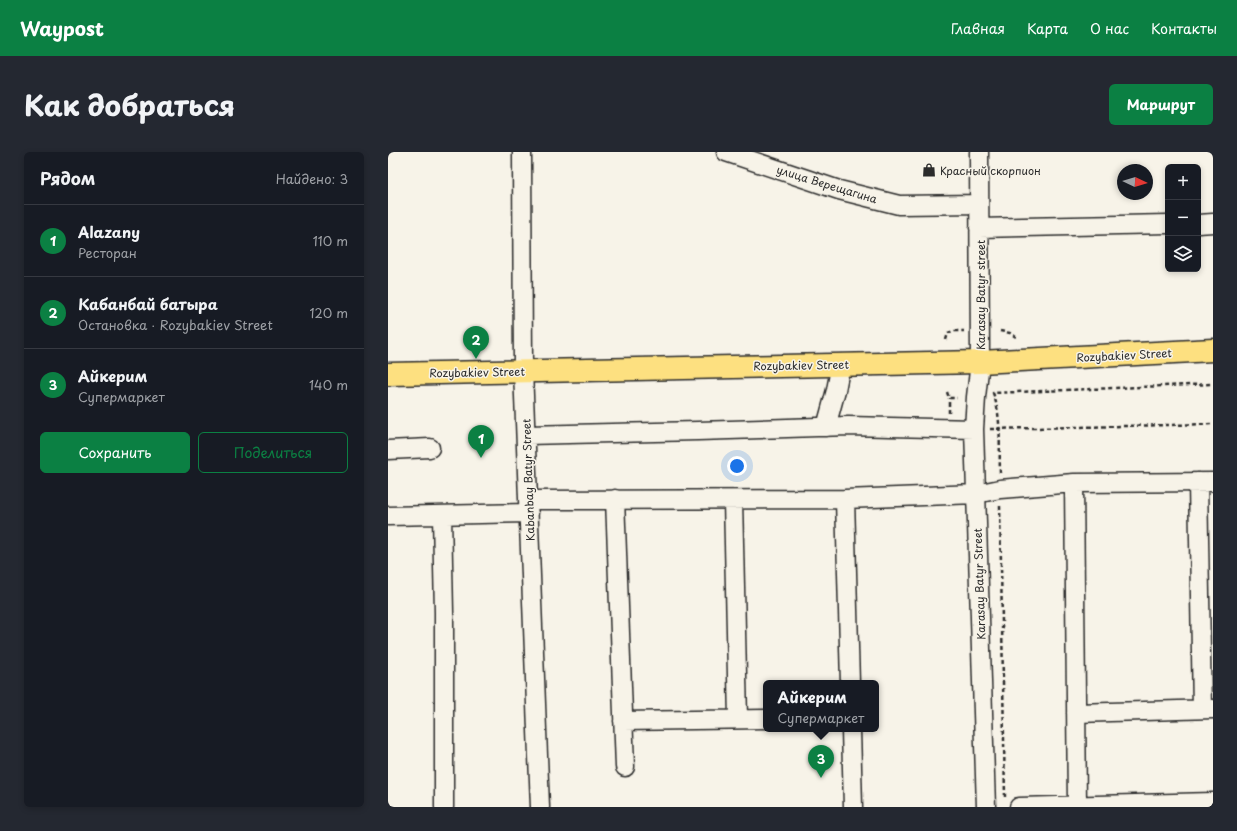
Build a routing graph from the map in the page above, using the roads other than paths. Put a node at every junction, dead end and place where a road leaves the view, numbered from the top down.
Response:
1 (522, 152) edge
2 (726, 152) edge
3 (979, 152) edge
4 (979, 204) junction
5 (1213, 223) edge
6 (1165, 224) edge
7 (1201, 224) edge
8 (979, 228) junction
9 (1213, 350) edge
10 (980, 362) junction
11 (841, 364) junction
12 (523, 370) junction
13 (388, 374) edge
14 (826, 427) junction
15 (974, 429) junction
16 (526, 435) junction
17 (430, 448) dead end
18 (388, 450) edge
19 (1206, 482) edge
20 (1074, 483) junction
21 (976, 494) junction
22 (616, 499) junction
23 (845, 499) junction
24 (733, 500) junction
25 (529, 506) junction
26 (442, 515) junction
27 (388, 516) edge
28 (850, 680) edge
29 (1207, 709) edge
30 (1076, 713) junction
31 (738, 719) junction
32 (763, 719) edge
33 (623, 721) junction
34 (851, 732) edge
35 (625, 767) dead end
36 (1213, 802) edge
37 (1012, 803) edge
38 (1183, 805) edge
39 (1077, 806) edge
40 (444, 807) edge
41 (540, 807) edge
42 (853, 807) edge
43 (986, 807) edge

1 - 12 street, Kabanbay Batyr Street
2 - 4 street, улица Верещагина
3 - 4 street, Karasay Batyr Street
4 - 8 street, Karasay Batyr Street
5 - 7 street
6 - 8 street
8 - 10 street, Karasay Batyr street
9 - 10 main road, Rozybakiev Street
10 - 11 main road, Rozybakiev Street
10 - 15 street, Karasay Batyr Street
11 - 12 main road, Rozybakiev Street
11 - 14 street
12 - 13 main road, Rozybakiev Street
12 - 16 street, Kabanbay Batyr Street
14 - 15 street
14 - 16 street
15 - 21 street, Karasay Batyr Street
16 - 25 street, Kabanbay Batyr Street
17 - 18 street
19 - 20 street
19 - 29 street
20 - 21 street
20 - 30 street
21 - 23 street
21 - 43 street, Karasay Batyr Street
22 - 24 street
22 - 25 street
22 - 33 street
23 - 24 street
23 - 28 street
24 - 31 street
25 - 26 street
25 - 41 street, Kabanbay Batyr Street
26 - 27 street
26 - 40 street
29 - 30 street
30 - 39 street
31 - 32 street
31 - 33 street
33 - 35 street
34 - 42 street
36 - 38 street
37 - 39 street
38 - 39 street

